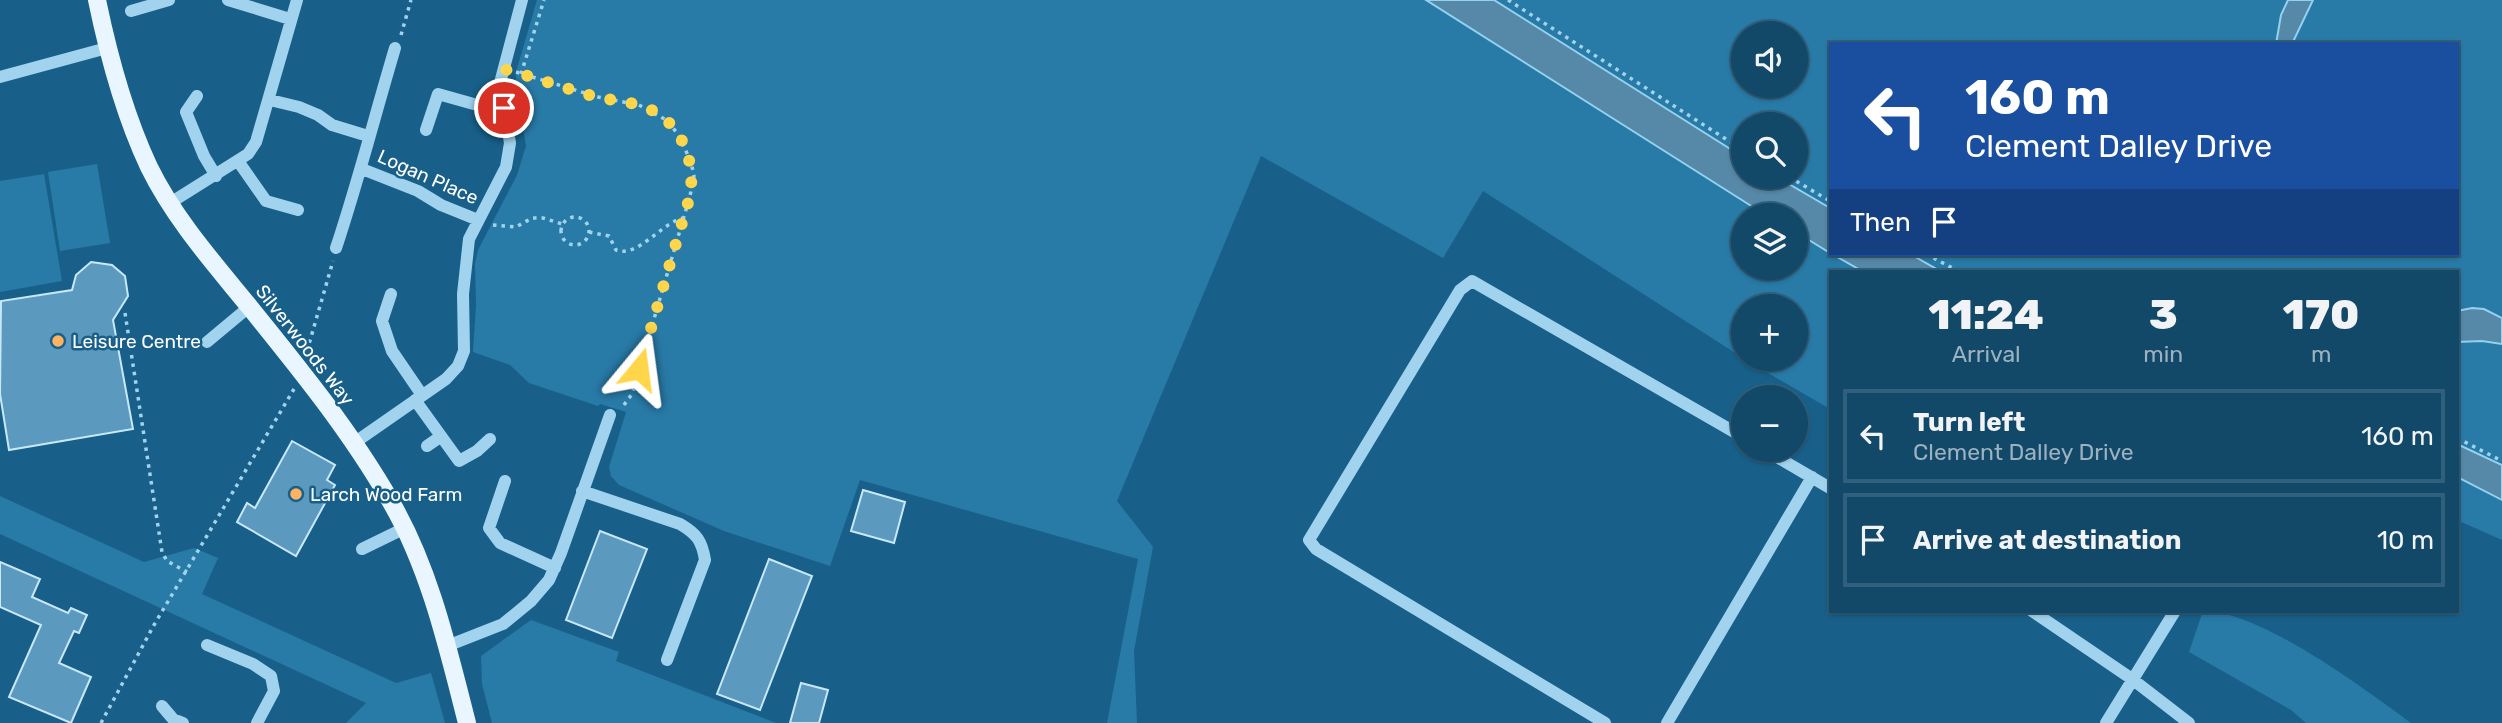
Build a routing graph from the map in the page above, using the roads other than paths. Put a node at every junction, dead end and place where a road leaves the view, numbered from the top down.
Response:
1 (97, 0) edge
2 (169, 0) edge
3 (228, 0) edge
4 (297, 0) edge
5 (522, 0) edge
6 (131, 11) dead end
7 (290, 19) junction
8 (107, 48) junction
9 (395, 48) road end
10 (0, 77) edge
11 (197, 96) dead end
12 (270, 100) junction
13 (504, 108) junction
14 (426, 130) dead end
15 (368, 136) junction
16 (238, 161) junction
17 (362, 169) junction
18 (216, 176) junction
19 (170, 203) junction
20 (298, 210) dead end
21 (478, 220) junction
22 (337, 248) road end
23 (391, 294) dead end
24 (249, 307) junction
25 (207, 342) dead end
26 (418, 397) junction
27 (610, 415) road end
28 (1731, 430) edge
29 (440, 436) junction
30 (490, 439) dead end
31 (354, 443) junction
32 (428, 446) dead end
33 (1786, 462) edge
34 (1812, 477) junction
35 (505, 481) dead end
36 (1829, 487) edge
37 (582, 491) junction
38 (405, 528) junction
39 (362, 549) dead end
40 (555, 568) junction
41 (2035, 613) edge
42 (2174, 613) edge
43 (207, 645) dead end
44 (447, 646) junction
45 (667, 660) dead end
46 (2132, 679) junction
47 (162, 706) dead end
48 (183, 723) edge
49 (257, 723) edge
50 (467, 723) edge
51 (1605, 723) edge
52 (1667, 723) edge
53 (2106, 723) edge
54 (2189, 723) edge

1 - 8 main road, Silverwoods Way
2 - 6 street
3 - 7 street
4 - 7 street
5 - 13 street
7 - 12 street
8 - 10 street
8 - 19 main road, Silverwoods Way
9 - 15 street, Logan Place
11 - 18 street
12 - 15 street, Logan Place
12 - 16 street
13 - 14 street
13 - 21 street
15 - 17 street, Logan Place
16 - 18 street
16 - 20 street
17 - 21 street, Logan Place
17 - 22 street, Logan Place
18 - 19 street
19 - 24 main road, Silverwoods Way
21 - 26 street
23 - 26 street
24 - 25 street
24 - 31 main road, Silverwoods Way
26 - 29 street
26 - 31 street
27 - 37 street
28 - 51 street
29 - 30 street
29 - 32 street
31 - 38 main road, Silverwoods Way
33 - 34 street
34 - 36 street
34 - 52 street
35 - 40 street
37 - 40 street
37 - 45 street
38 - 39 street
38 - 44 main road, Silverwoods Way
40 - 44 street
41 - 46 street
42 - 46 street
43 - 49 street
44 - 50 main road, Silverwoods Way
46 - 53 street
46 - 54 street
47 - 48 street

